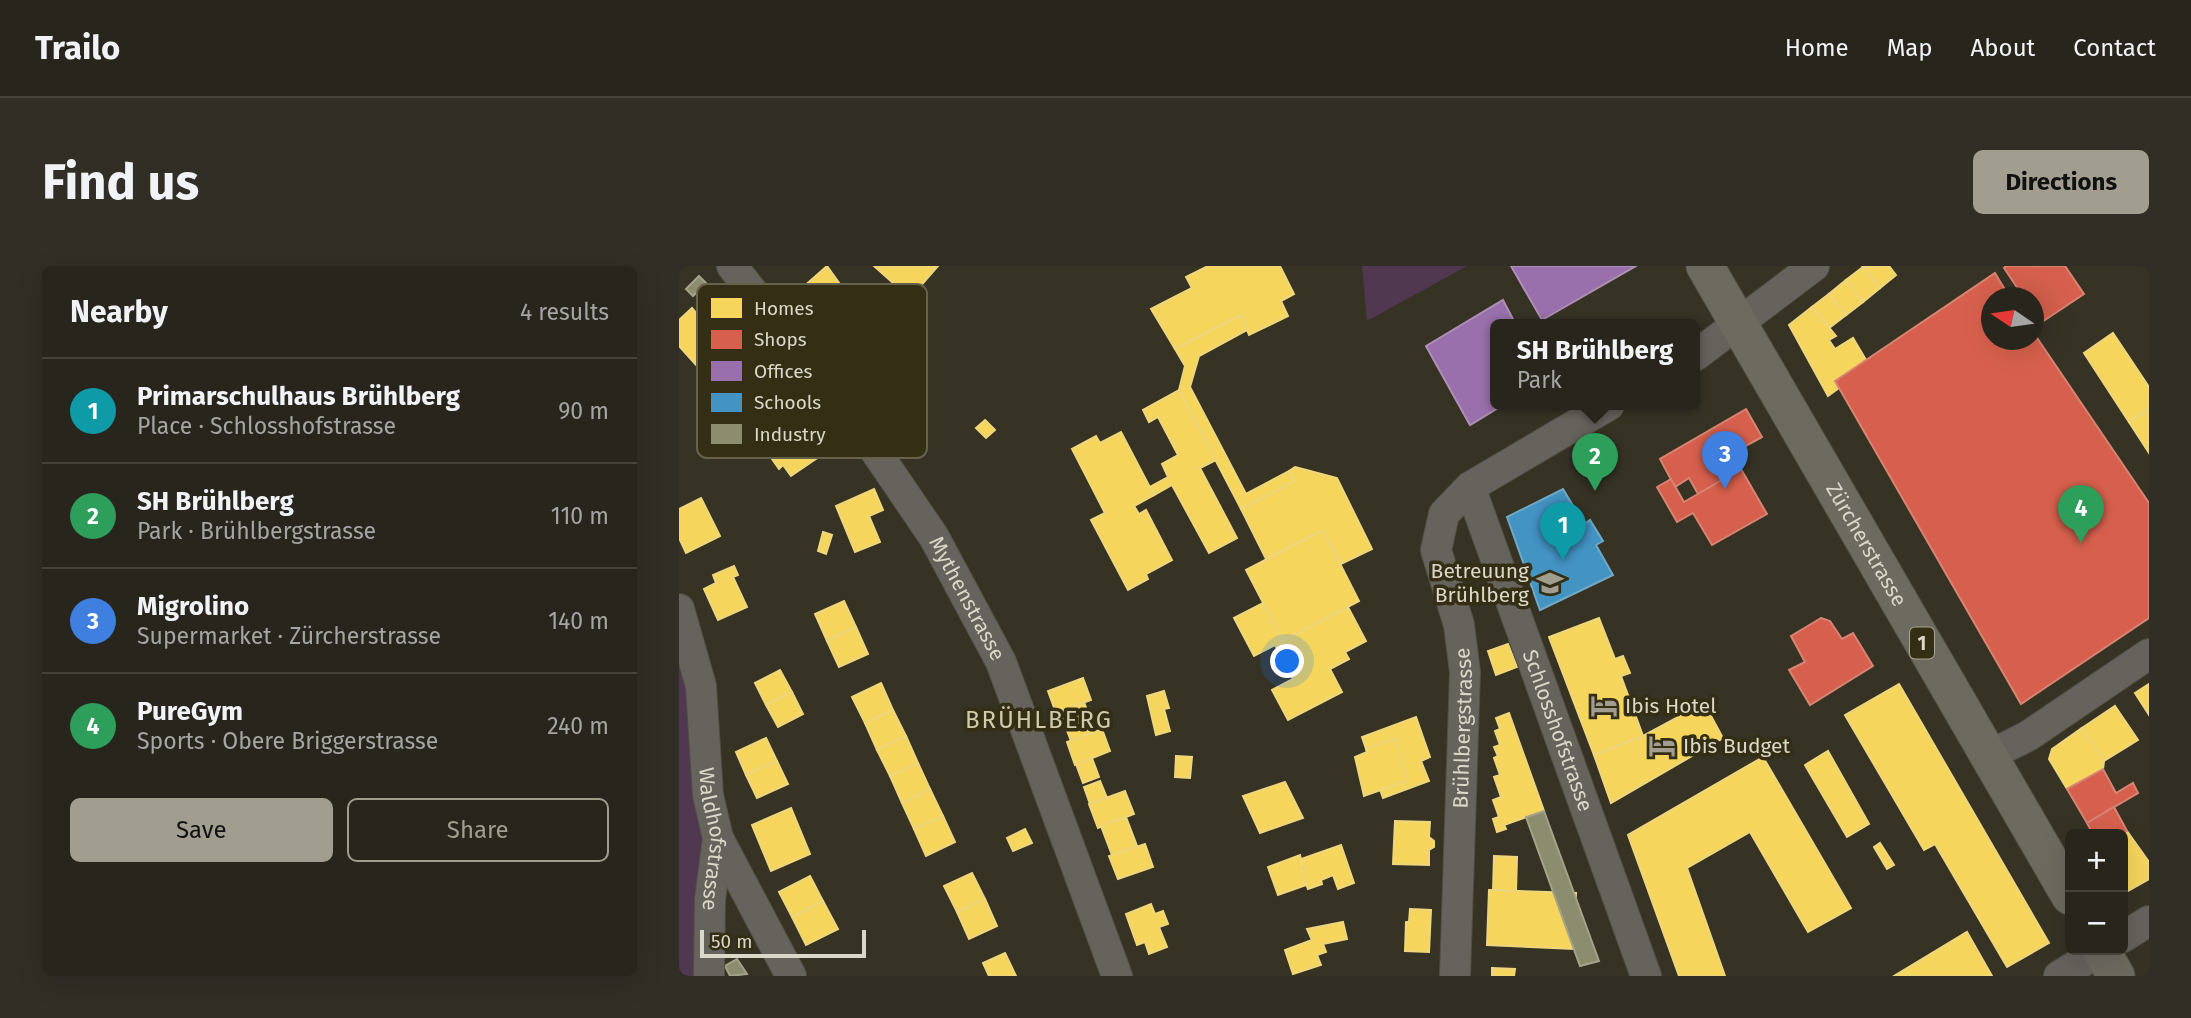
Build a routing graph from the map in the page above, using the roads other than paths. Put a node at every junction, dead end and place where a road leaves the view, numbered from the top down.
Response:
1 (732, 266) edge
2 (1705, 266) edge
3 (1814, 266) edge
4 (746, 284) edge
5 (1739, 325) junction
6 (1700, 352) edge
7 (1601, 410) edge
8 (880, 458) edge
9 (1470, 487) junction
10 (681, 616) edge
11 (2149, 654) edge
12 (1988, 757) junction
13 (718, 838) junction
14 (2068, 892) edge
15 (2149, 921) edge
16 (2128, 934) edge
17 (2093, 955) edge
18 (2104, 955) edge
19 (709, 976) edge
20 (791, 976) edge
21 (1117, 976) edge
22 (1455, 976) edge
23 (1646, 976) edge
24 (2059, 976) edge
25 (2116, 976) edge

1 - 4 street, Mythenstrasse
2 - 5 main road, Zürcherstrasse / 1
3 - 5 street
5 - 6 street
5 - 12 main road, Zürcherstrasse / 1
7 - 9 street, Brühlbergstrasse
8 - 21 street, Mythenstrasse
9 - 22 street, Brühlbergstrasse
9 - 23 street, Schlosshofstrasse
10 - 13 street, Waldhofstrasse
11 - 12 street
12 - 14 main road, Zürcherstrasse / 1
13 - 19 street, Waldhofstrasse
13 - 20 street
15 - 16 street
17 - 24 street
18 - 25 main road

